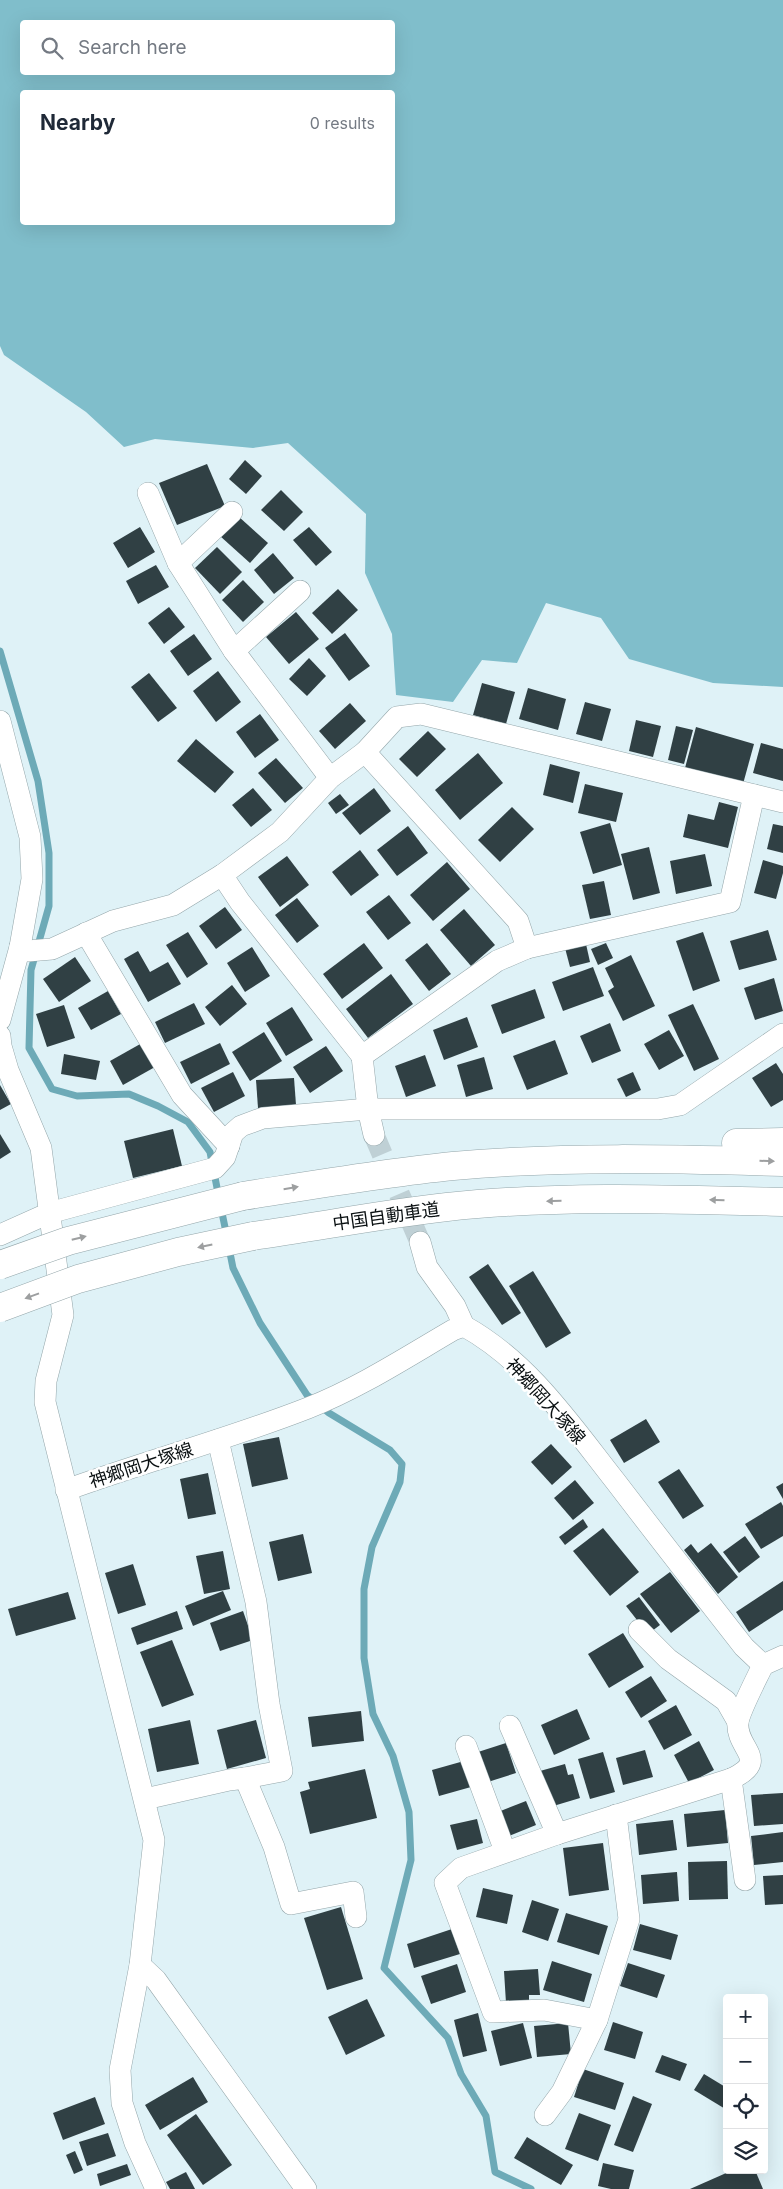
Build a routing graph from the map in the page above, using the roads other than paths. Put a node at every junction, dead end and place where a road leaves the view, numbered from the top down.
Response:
1 (148, 493) dead end
2 (232, 512) dead end
3 (178, 563) junction
4 (300, 591) dead end
5 (234, 651) junction
6 (0, 721) edge
7 (364, 752) junction
8 (330, 778) junction
9 (9, 787) edge
10 (754, 795) junction
11 (783, 802) edge
12 (222, 874) junction
13 (86, 933) junction
14 (527, 948) junction
15 (24, 949) junction
16 (0, 1020) edge
17 (783, 1034) edge
18 (0, 1036) edge
19 (362, 1056) junction
20 (368, 1109) junction
21 (374, 1135) tunnel mouth
22 (783, 1142) edge
23 (228, 1146) junction
24 (783, 1162) edge
25 (454, 1166) junction
26 (783, 1202) edge
27 (49, 1213) junction
28 (0, 1235) edge
29 (420, 1242) tunnel mouth
30 (0, 1265) edge
31 (0, 1308) edge
32 (464, 1326) junction
33 (218, 1440) junction
34 (66, 1490) junction
35 (640, 1630) dead end
36 (783, 1656) edge
37 (763, 1665) junction
38 (738, 1722) junction
39 (510, 1726) dead end
40 (466, 1746) dead end
41 (245, 1778) junction
42 (731, 1779) junction
43 (145, 1799) junction
44 (616, 1815) junction
45 (557, 1834) junction
46 (505, 1851) junction
47 (745, 1880) dead end
48 (356, 1917) dead end
49 (140, 1965) junction
50 (597, 2020) junction
51 (545, 2115) dead end
52 (156, 2189) edge
53 (306, 2189) edge

1 - 3 street
2 - 3 street
3 - 5 street
4 - 5 street
5 - 8 street
6 - 9 street
7 - 8 street
7 - 10 street
7 - 14 street
8 - 12 street
9 - 15 street
10 - 11 street
10 - 14 street
12 - 13 street
12 - 19 street
13 - 15 street
13 - 23 street
14 - 19 street
15 - 16 street
17 - 20 street
18 - 27 street
19 - 20 street
20 - 21 street
20 - 23 street
22 - 25 highway
23 - 27 street
25 -> 24 highway
30 -> 25 highway, bridge
26 -> 31 highway, 中国自動車道, bridge
27 - 28 street
27 - 34 street
29 - 32 street
32 - 33 street, 神郷岡大塚線
32 - 37 street, 神郷岡大塚線
33 - 34 street, 神郷岡大塚線
33 - 41 street
34 - 43 street
35 - 38 street
36 - 37 street
37 - 38 street
38 - 42 street
39 - 45 street
40 - 46 street
41 - 43 street
41 - 48 street
42 - 44 street
42 - 47 street
43 - 49 street
44 - 45 street
44 - 50 street
45 - 46 street
46 - 50 street
49 - 52 street
49 - 53 street
50 - 51 street

